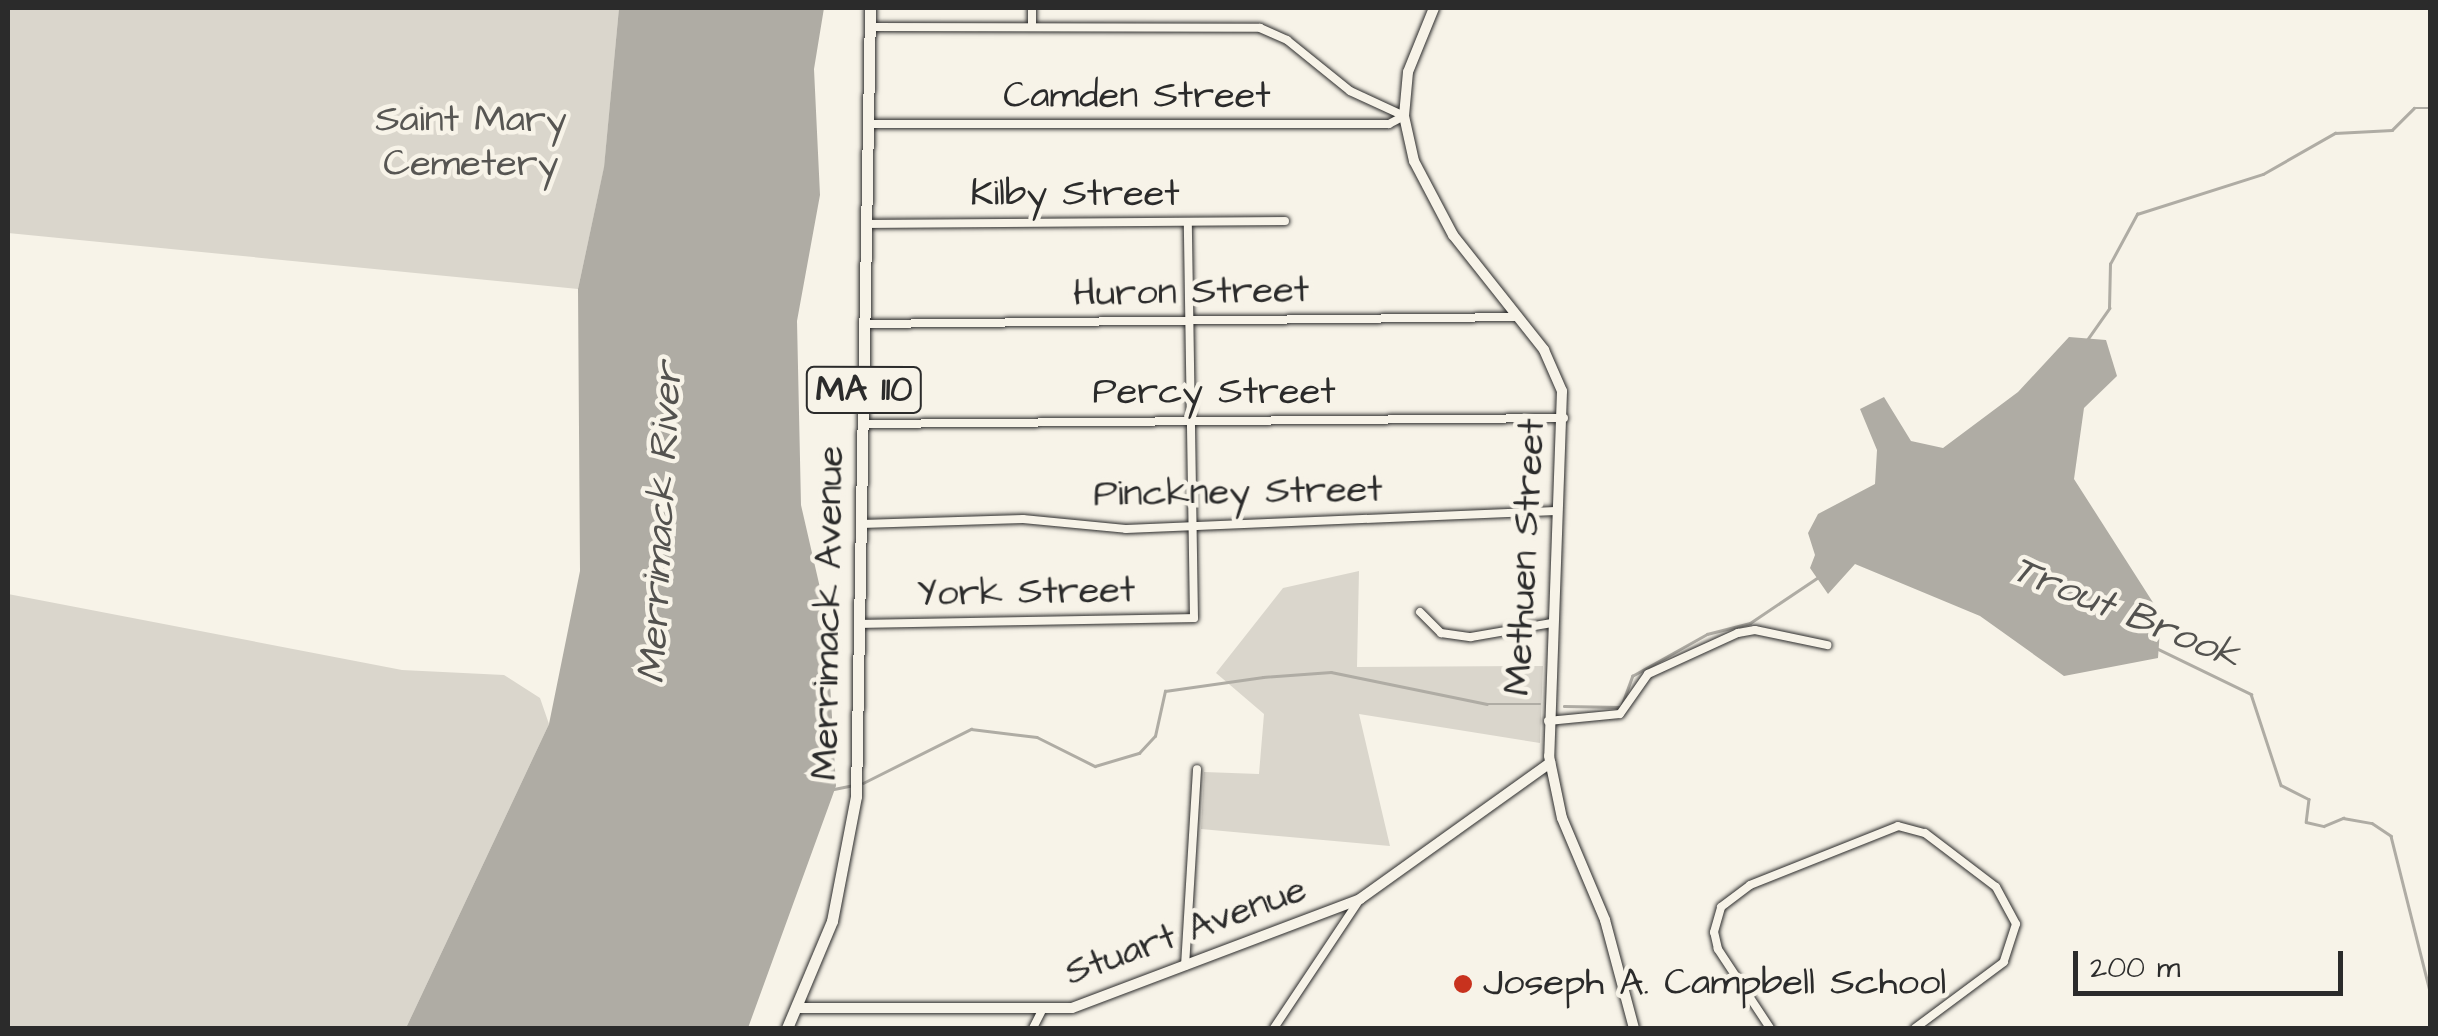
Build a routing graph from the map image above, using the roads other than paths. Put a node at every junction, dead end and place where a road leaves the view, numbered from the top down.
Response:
1 (870, 8) edge
2 (1032, 8) edge
3 (1434, 8) edge
4 (870, 27) junction
5 (1032, 27) junction
6 (1404, 116) junction
7 (868, 124) junction
8 (1285, 221) dead end
9 (1188, 222) junction
10 (866, 224) junction
11 (1518, 318) junction
12 (1190, 321) junction
13 (865, 324) junction
14 (1564, 418) junction
15 (1191, 421) junction
16 (863, 424) junction
17 (1556, 511) junction
18 (1192, 522) junction
19 (862, 524) junction
20 (1420, 612) dead end
21 (1552, 623) junction
22 (860, 624) junction
23 (1827, 645) dead end
24 (1548, 721) junction
25 (1550, 763) junction
26 (1197, 769) dead end
27 (1360, 900) junction
28 (1185, 966) junction
29 (797, 1008) junction
30 (1042, 1012) junction
31 (787, 1028) edge
32 (1033, 1028) edge
33 (1274, 1028) edge
34 (1634, 1028) edge
35 (1770, 1028) edge
36 (1915, 1028) edge

1 - 4 main road, Merrimack Avenue / MA 110
2 - 5 street
3 - 6 street, Methuen Street
4 - 5 street
4 - 7 main road, Merrimack Avenue / MA 110
5 - 6 street
6 - 7 street, Camden Street
6 - 11 street, Methuen Street
7 - 10 main road, Merrimack Avenue / MA 110
8 - 9 street, Kilby Street
9 - 10 street, Kilby Street
9 - 12 street
10 - 13 main road, Merrimack Avenue / MA 110
11 - 12 street, Huron Street
11 - 14 street, Methuen Street
12 - 13 street, Huron Street
12 - 15 street
13 - 16 main road, Merrimack Avenue / MA 110
14 - 15 street, Percy Street
14 - 17 street, Methuen Street
15 - 16 street, Percy Street
15 - 18 street
16 - 19 main road, Merrimack Avenue / MA 110
17 - 18 street, Pinckney Street
17 - 21 street, Methuen Street
18 - 19 street, Pinckney Street
18 - 22 street, York Street
19 - 22 main road, Merrimack Avenue / MA 110
20 - 21 street
21 - 24 street, Methuen Street
22 - 29 main road, Merrimack Avenue / MA 110
23 - 24 street
24 - 25 street, Methuen Street
25 - 27 street, Stuart Avenue
25 - 34 street, Methuen Street
26 - 28 street
27 - 28 street, Stuart Avenue
27 - 33 street
28 - 30 street, Stuart Avenue
29 - 30 street, Stuart Avenue
29 - 31 main road, Merrimack Avenue / MA 110
30 - 32 street
35 - 36 street

